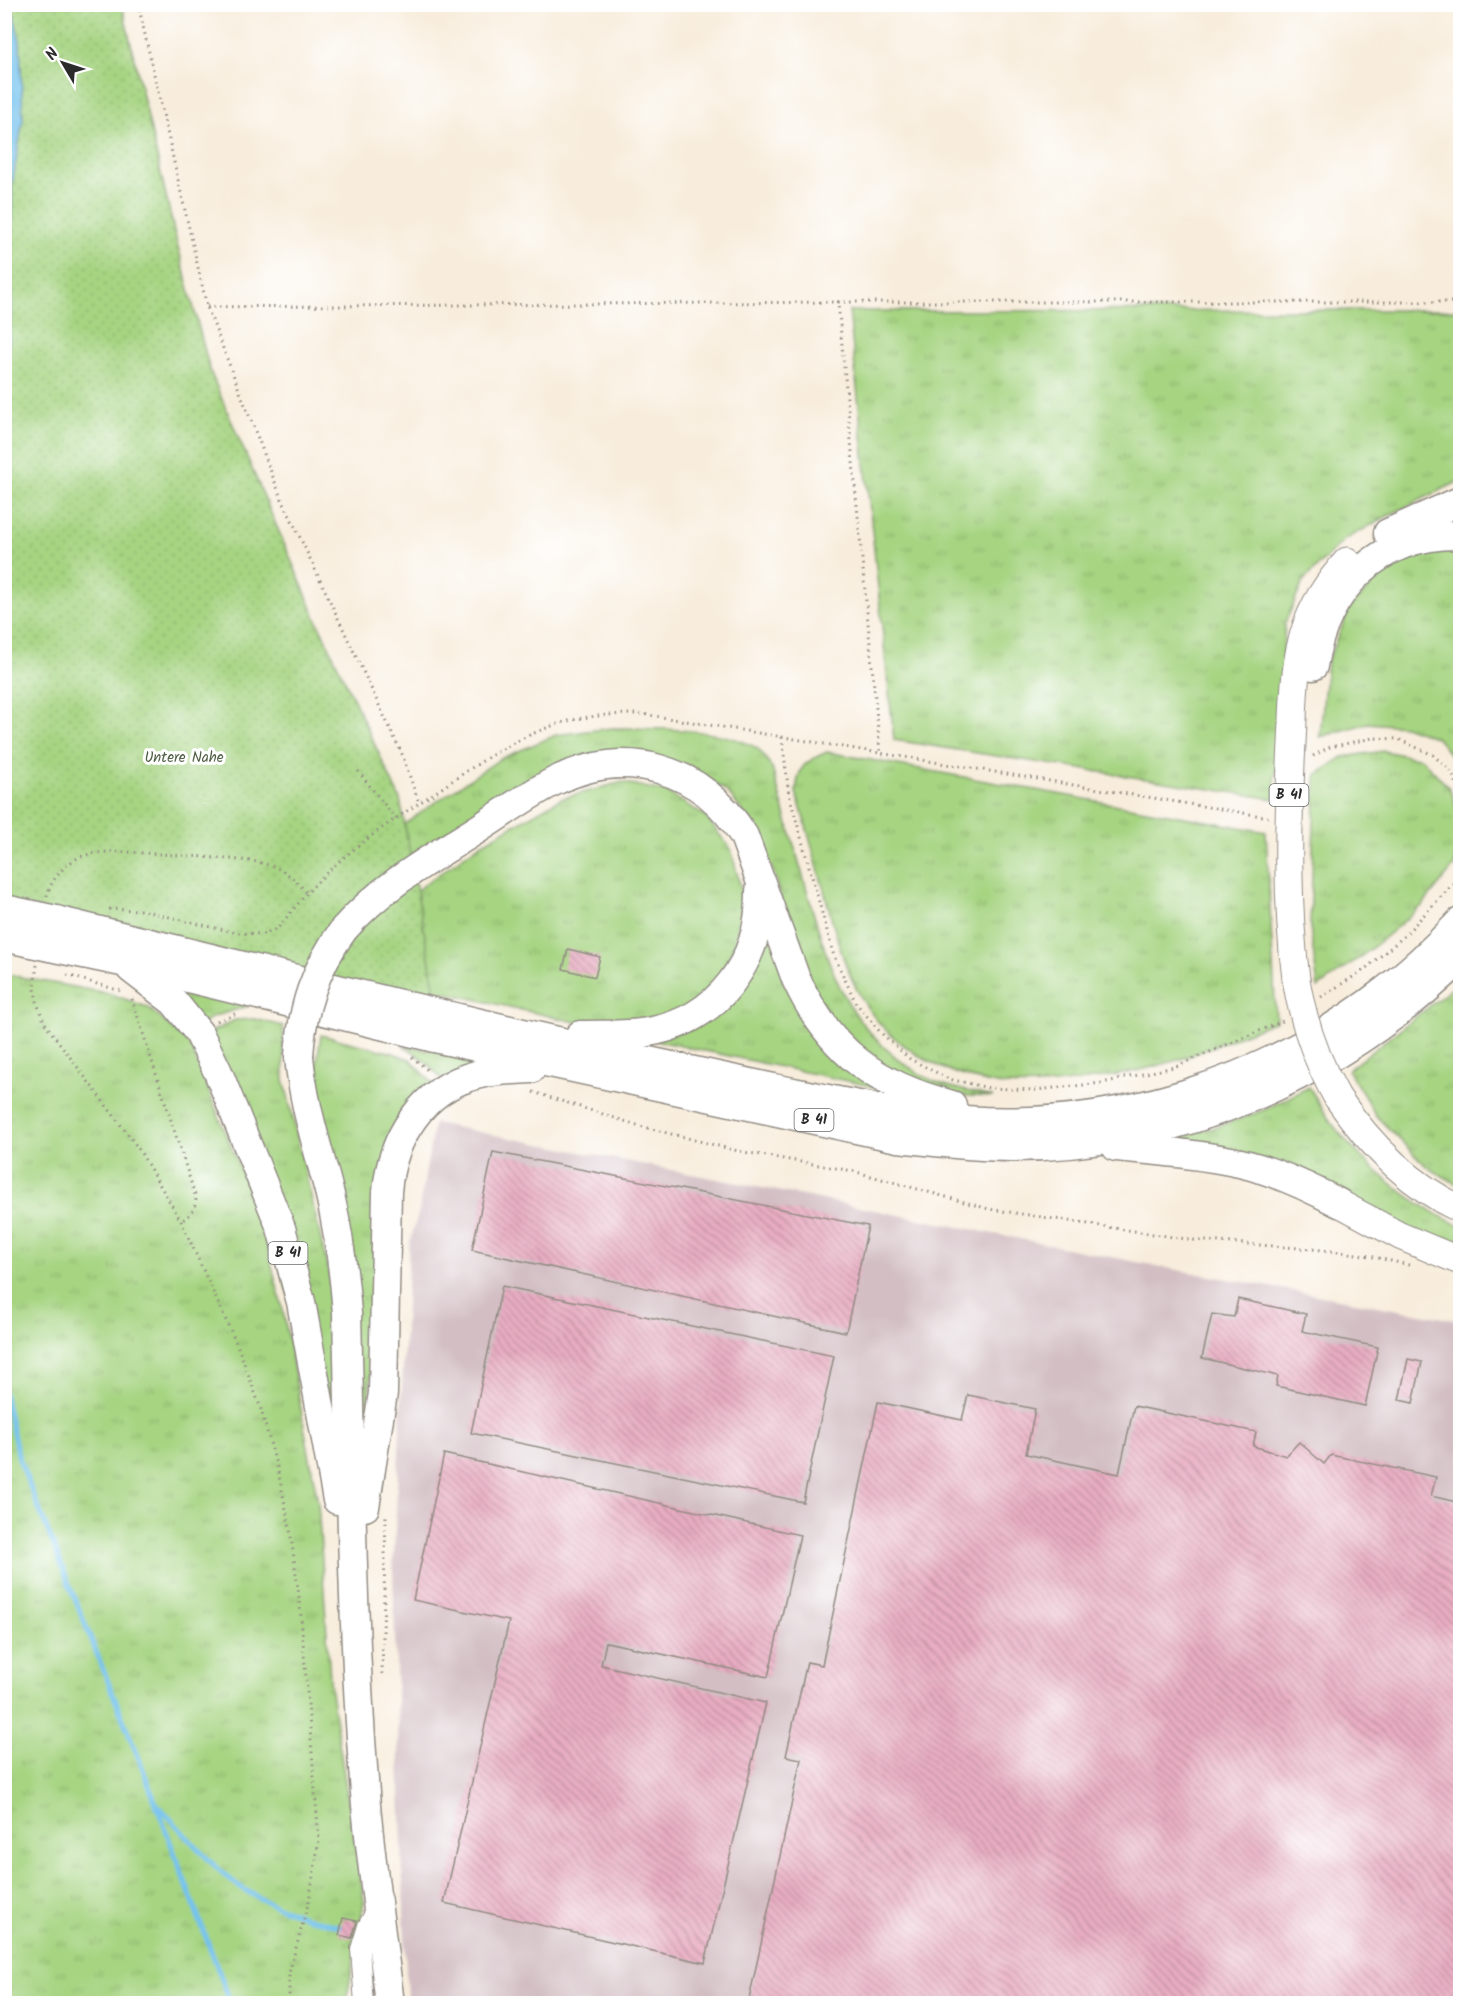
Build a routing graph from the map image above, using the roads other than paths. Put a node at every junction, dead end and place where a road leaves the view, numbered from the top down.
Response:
1 (1461, 501) edge
2 (1461, 535) edge
3 (1347, 561) joint
4 (1313, 666) joint
5 (751, 851) junction
6 (4, 909) edge
7 (1461, 922) edge
8 (1292, 928) junction
9 (47, 933) junction
10 (4, 937) edge
11 (1461, 959) edge
12 (122, 962) junction
13 (530, 1035) junction
14 (560, 1066) junction
15 (1012, 1121) junction
16 (1072, 1144) junction
17 (1338, 1203) joint
18 (1461, 1209) edge
19 (1461, 1261) edge
20 (354, 1590) junction
21 (378, 1907) junction
22 (364, 2004) edge
23 (390, 2004) edge

1 - 3 highway, B 41
2 - 4 highway, B 41
3 - 8 main road, B 41
4 - 8 main road, B 41
5 - 13 highway
5 - 15 highway
5 - 20 highway, bridge
6 - 9 highway, B 41, bridge
7 - 15 highway, B 41
8 - 18 main road, B 41, bridge
9 - 10 highway, B 41, bridge
9 - 12 highway, B 41
9 - 13 highway, B 41
11 - 16 highway, B 41
12 - 14 highway, B 41
12 - 20 highway, B 41
13 - 15 highway, B 41
14 - 16 highway, B 41
14 - 20 highway, B 41
16 - 17 highway
17 - 19 main road
20 - 21 highway
21 - 22 street
21 - 23 highway

